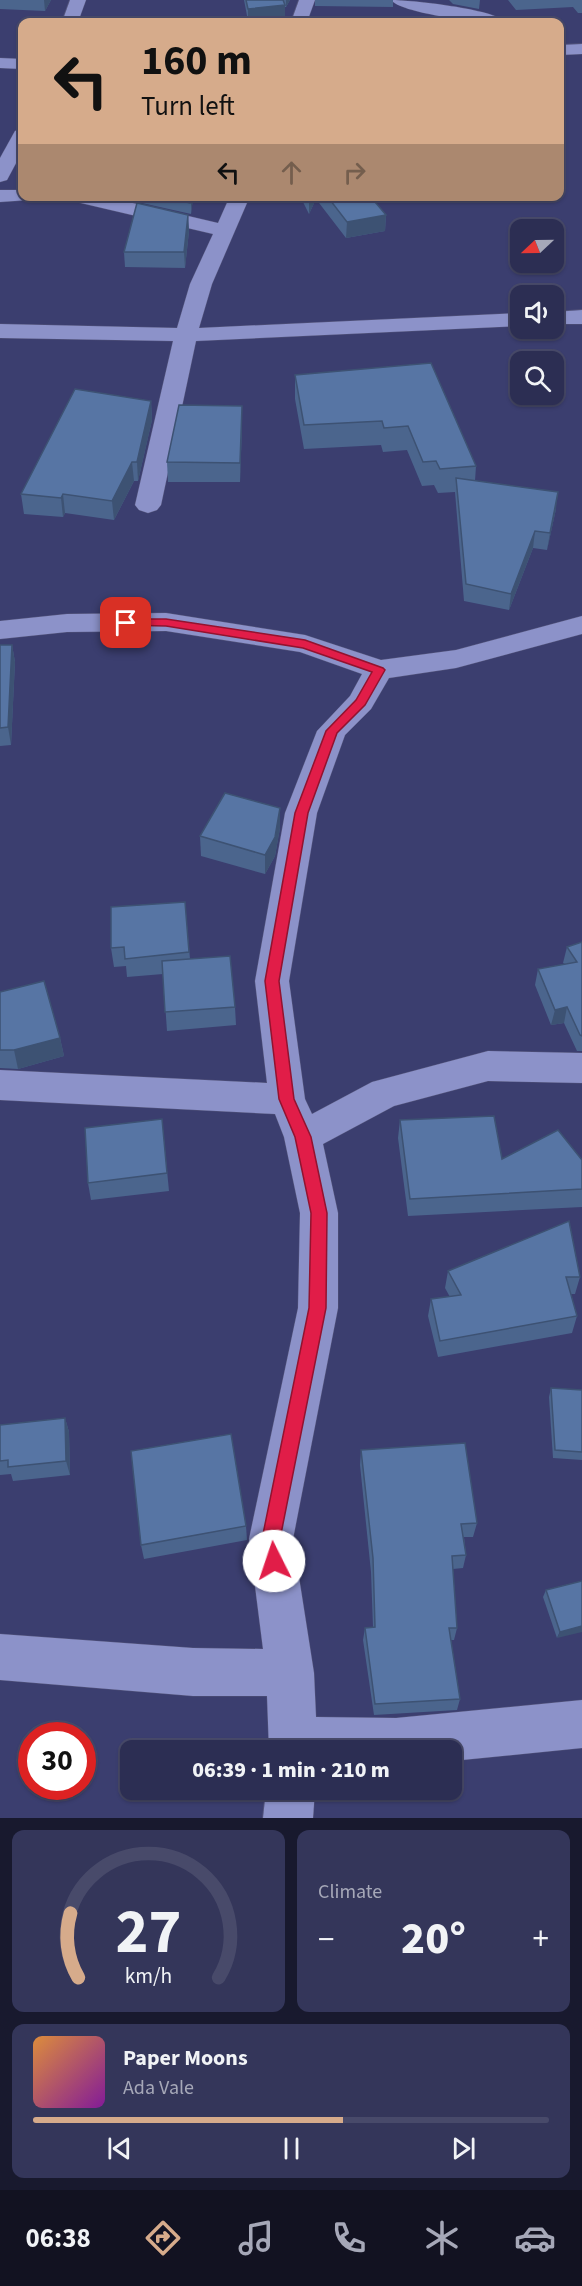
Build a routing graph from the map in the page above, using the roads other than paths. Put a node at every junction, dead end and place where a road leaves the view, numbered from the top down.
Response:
1 (78, 0) edge
2 (307, 0) edge
3 (399, 0) edge
4 (71, 18) edge
5 (300, 18) edge
6 (488, 18) edge
7 (582, 49) edge
8 (564, 50) edge
9 (0, 63) edge
10 (18, 64) edge
11 (18, 142) edge
12 (0, 176) edge
13 (0, 196) edge
14 (18, 196) edge
15 (97, 201) edge
16 (238, 201) edge
17 (224, 230) junction
18 (582, 317) edge
19 (564, 318) edge
20 (510, 320) edge
21 (0, 331) edge
22 (186, 335) junction
23 (148, 505) dead end
24 (582, 625) edge
25 (0, 630) edge
26 (379, 670) junction
27 (582, 1068) edge
28 (0, 1085) edge
29 (287, 1099) junction
30 (303, 1137) junction
31 (0, 1657) edge
32 (290, 1673) junction
33 (582, 1724) edge
34 (294, 1740) edge
35 (417, 1740) edge
36 (290, 1800) edge
37 (288, 1818) edge

1 - 4 street
2 - 5 street
3 - 6 street
7 - 8 street
9 - 10 street
11 - 12 street
13 - 14 street
15 - 17 street
16 - 17 street
17 - 22 street
18 - 19 street
20 - 22 street
21 - 22 street
22 - 23 street
24 - 26 street
25 - 26 street
26 - 29 street
27 - 30 street
28 - 29 street
29 - 30 street
30 - 32 street
31 - 32 street
32 - 34 street
33 - 35 street
36 - 37 street

